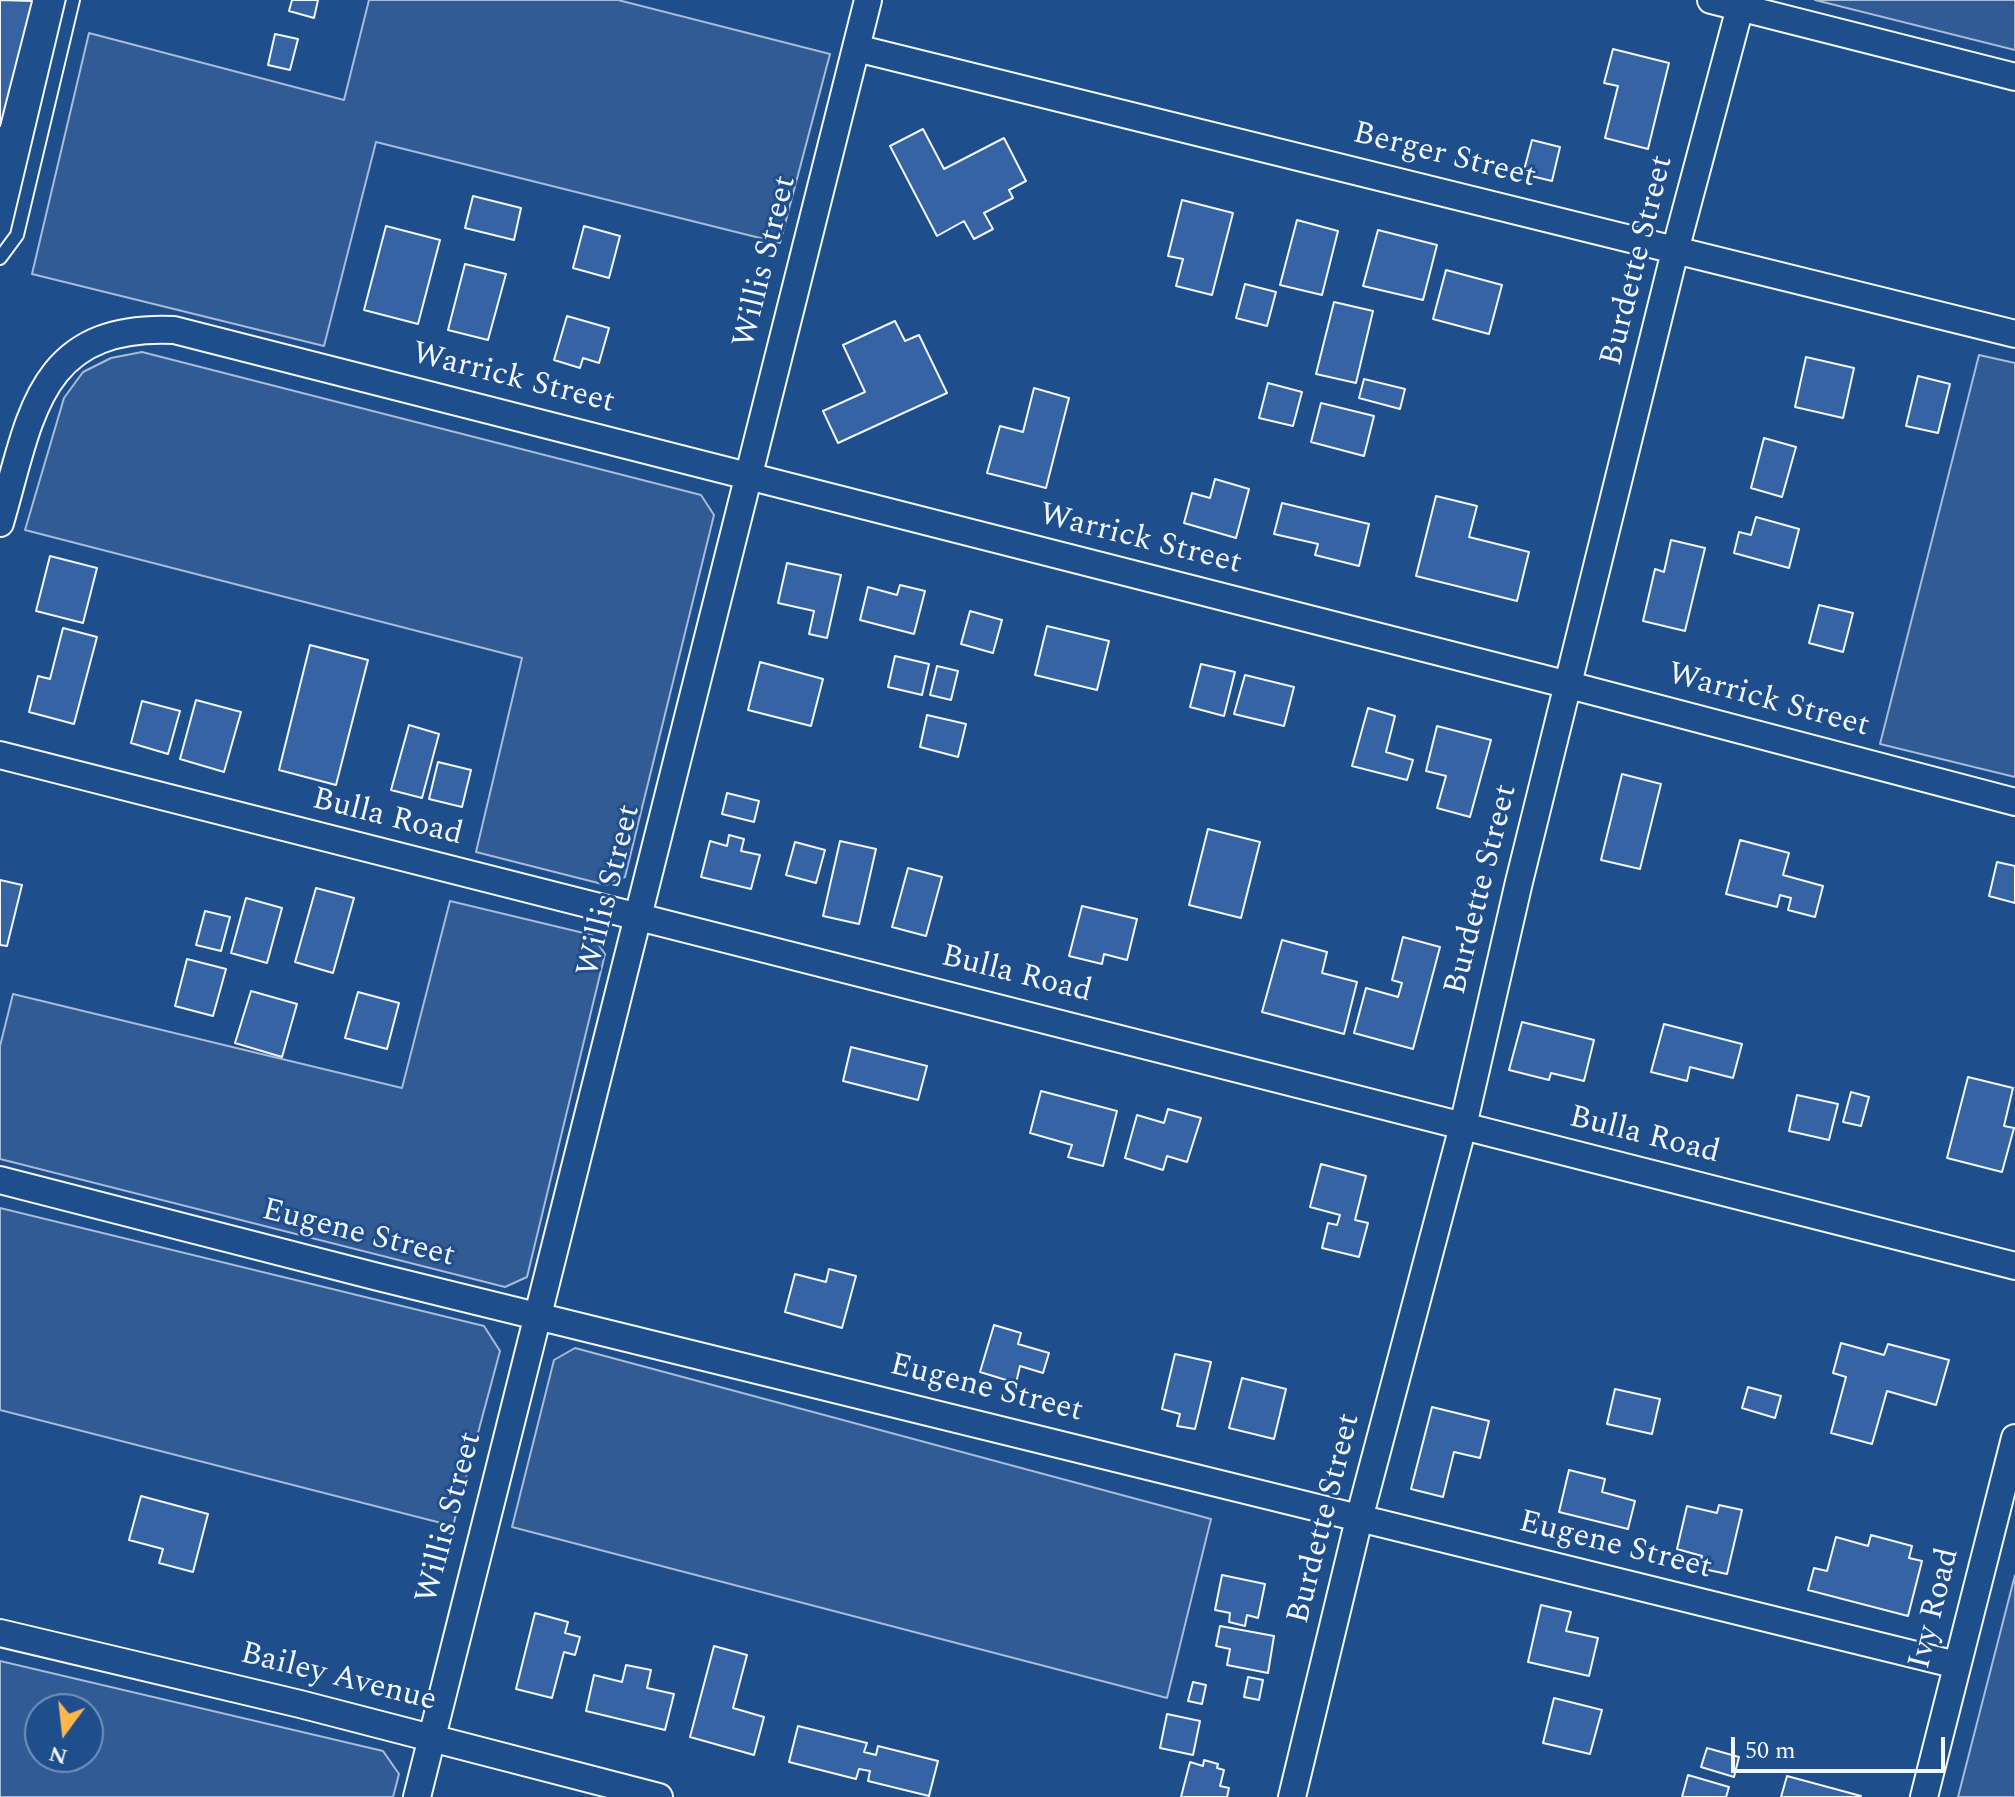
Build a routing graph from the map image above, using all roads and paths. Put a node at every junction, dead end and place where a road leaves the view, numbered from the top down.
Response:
1 (73, 0) edge
2 (868, 0) edge
3 (1711, 0) edge
4 (1742, 4) edge
5 (856, 48) junction
6 (2015, 77) edge
7 (1675, 251) junction
8 (0, 258) edge
9 (2015, 334) edge
10 (748, 476) junction
11 (0, 523) edge
12 (1569, 685) junction
13 (0, 755) edge
14 (2015, 802) edge
15 (638, 917) junction
16 (1463, 1126) junction
17 (0, 1180) edge
18 (2015, 1266) edge
19 (537, 1314) junction
20 (2015, 1438) edge
21 (1359, 1519) junction
22 (0, 1633) edge
23 (1957, 1665) junction
24 (431, 1738) junction
25 (417, 1797) edge
26 (659, 1797) edge
27 (1292, 1797) edge
28 (1924, 1797) edge

1 - 8 lane
2 - 5 street, Willis Street
3 - 4 street
4 - 6 street
4 - 7 street, Burdette Street
5 - 7 street, Berger Street
5 - 10 street, Willis Street
7 - 9 street, Berger Street
7 - 12 street, Burdette Street
10 - 11 street, Warrick Street
10 - 12 street, Warrick Street
10 - 15 street, Willis Street
12 - 14 street, Warrick Street
12 - 16 street, Burdette Street
13 - 15 street, Bulla Road
15 - 16 street, Bulla Road
15 - 19 street, Willis Street
16 - 18 street, Bulla Road
16 - 21 street, Burdette Street
17 - 19 street, Eugene Street
19 - 21 street, Eugene Street
19 - 24 street, Willis Street
20 - 23 street, Ivy Road
21 - 23 street, Eugene Street
21 - 27 street, Burdette Street
22 - 24 street, Bailey Avenue
23 - 28 street, Ivy Road
24 - 25 street, Willis Street
24 - 26 street, Bailey Avenue

